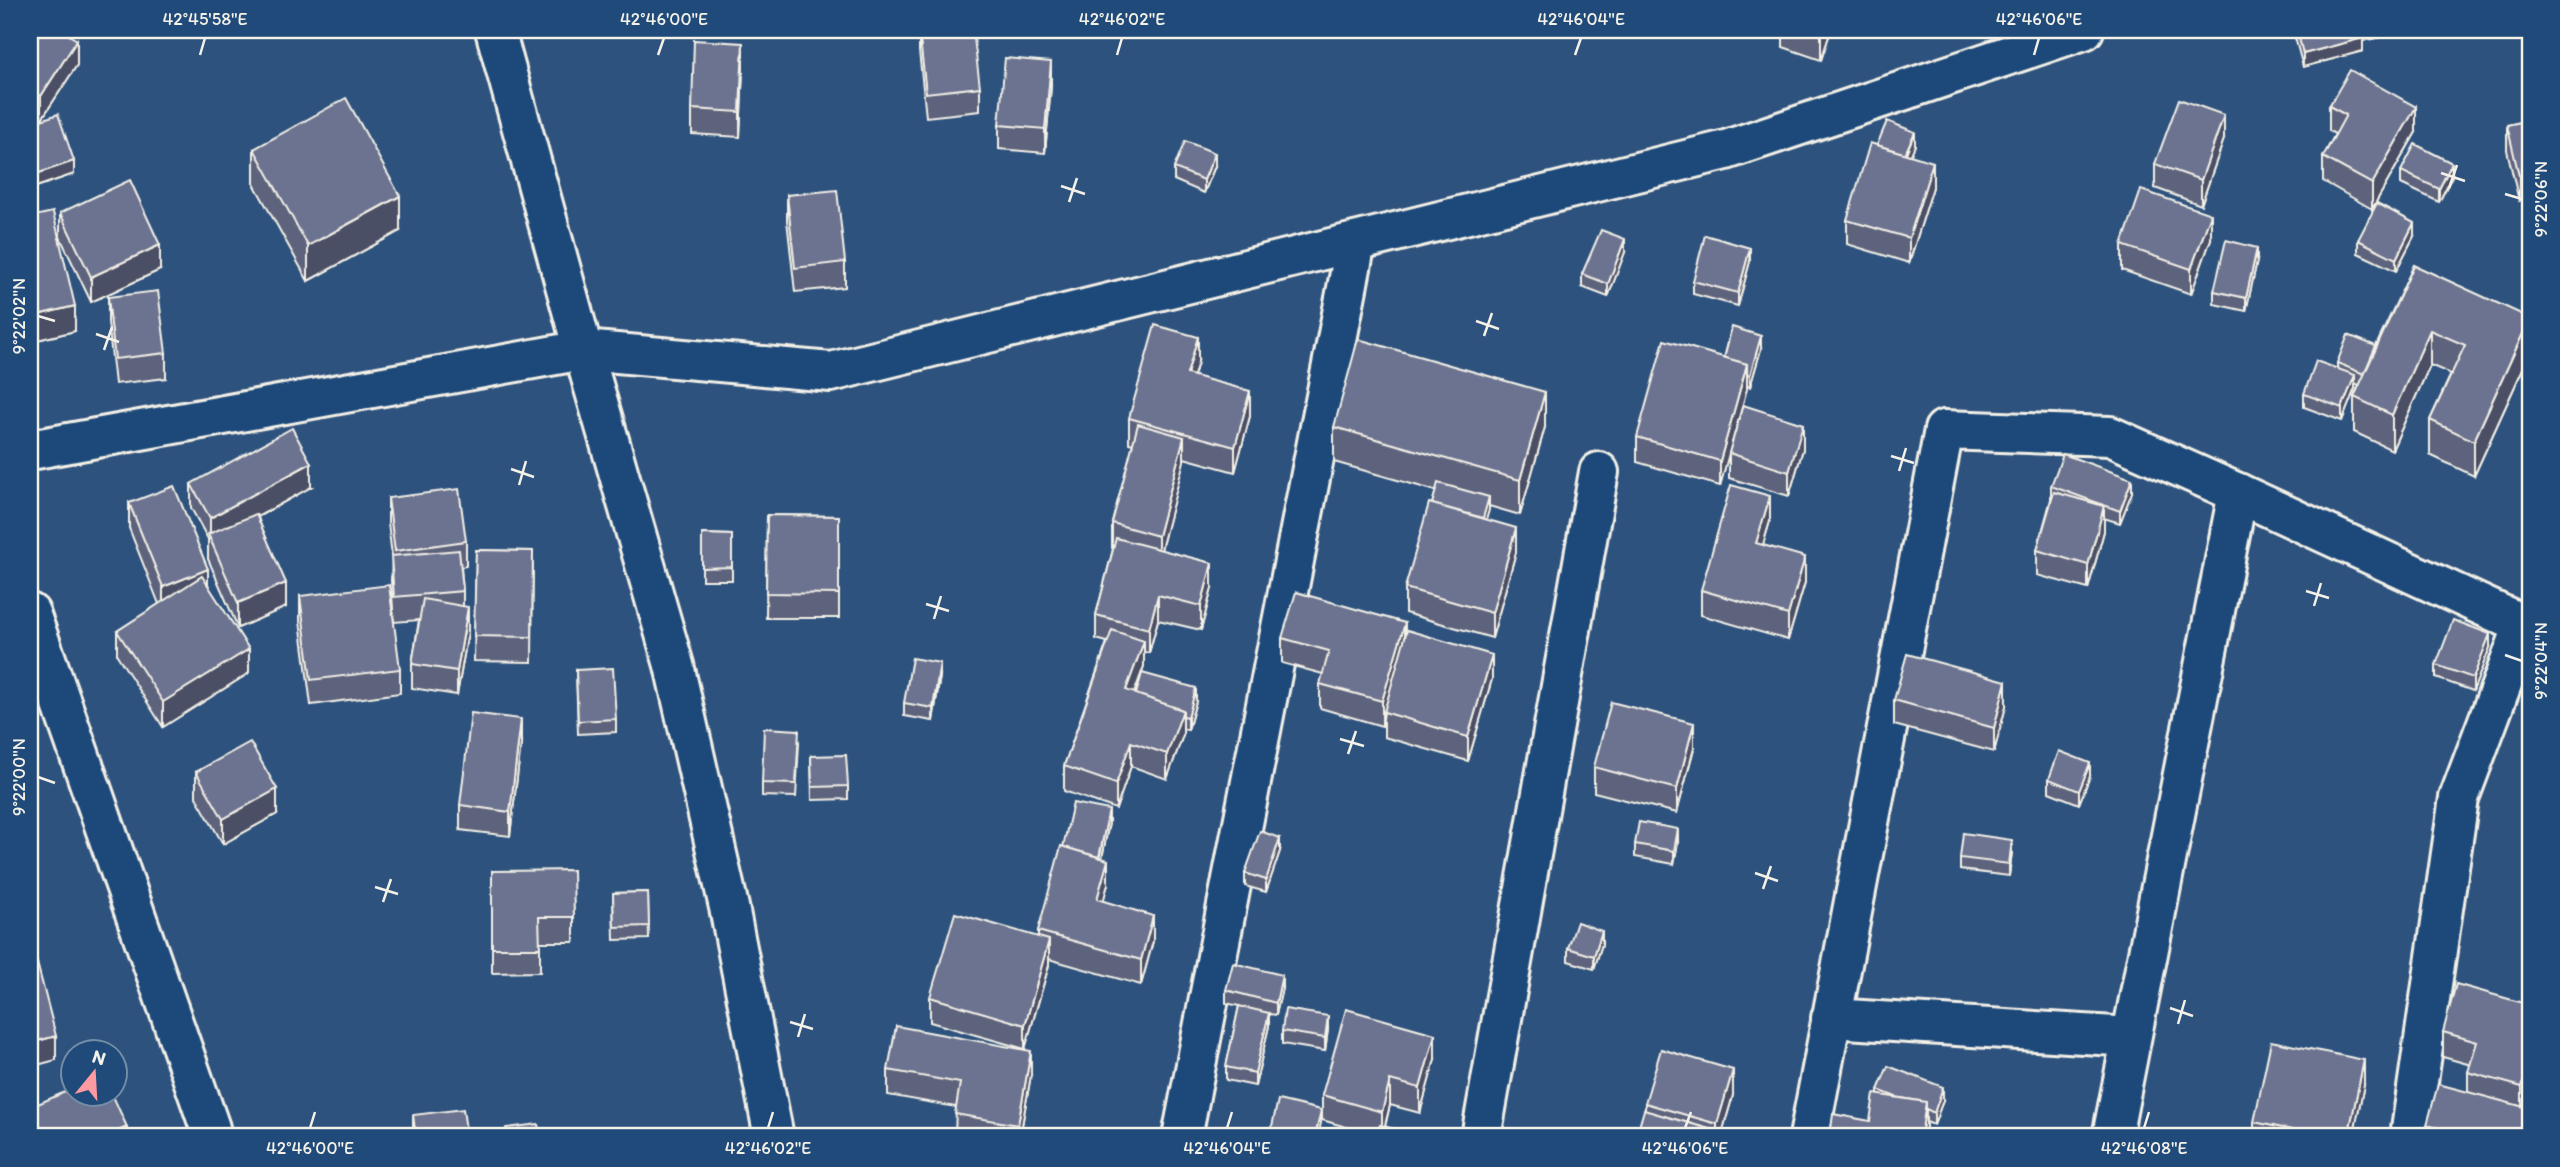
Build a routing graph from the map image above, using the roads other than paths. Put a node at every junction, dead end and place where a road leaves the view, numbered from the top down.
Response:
1 (495, 30) edge
2 (2084, 30) edge
3 (1356, 242) junction
4 (583, 350) junction
5 (30, 450) edge
6 (1599, 472) dead end
7 (2238, 493) junction
8 (30, 613) edge
9 (2527, 628) edge
10 (1831, 1018) junction
11 (2131, 1037) junction
12 (210, 1128) dead end
13 (774, 1137) edge
14 (1182, 1137) edge
15 (1480, 1137) edge
16 (1809, 1137) edge
17 (2112, 1137) edge
18 (2410, 1137) edge

1 - 4 street
2 - 3 street
3 - 4 street
3 - 14 street
4 - 5 street
4 - 13 street
6 - 15 street
7 - 9 street
7 - 10 street
7 - 11 street
8 - 12 street
9 - 18 street
10 - 11 street
10 - 16 street
11 - 17 street

